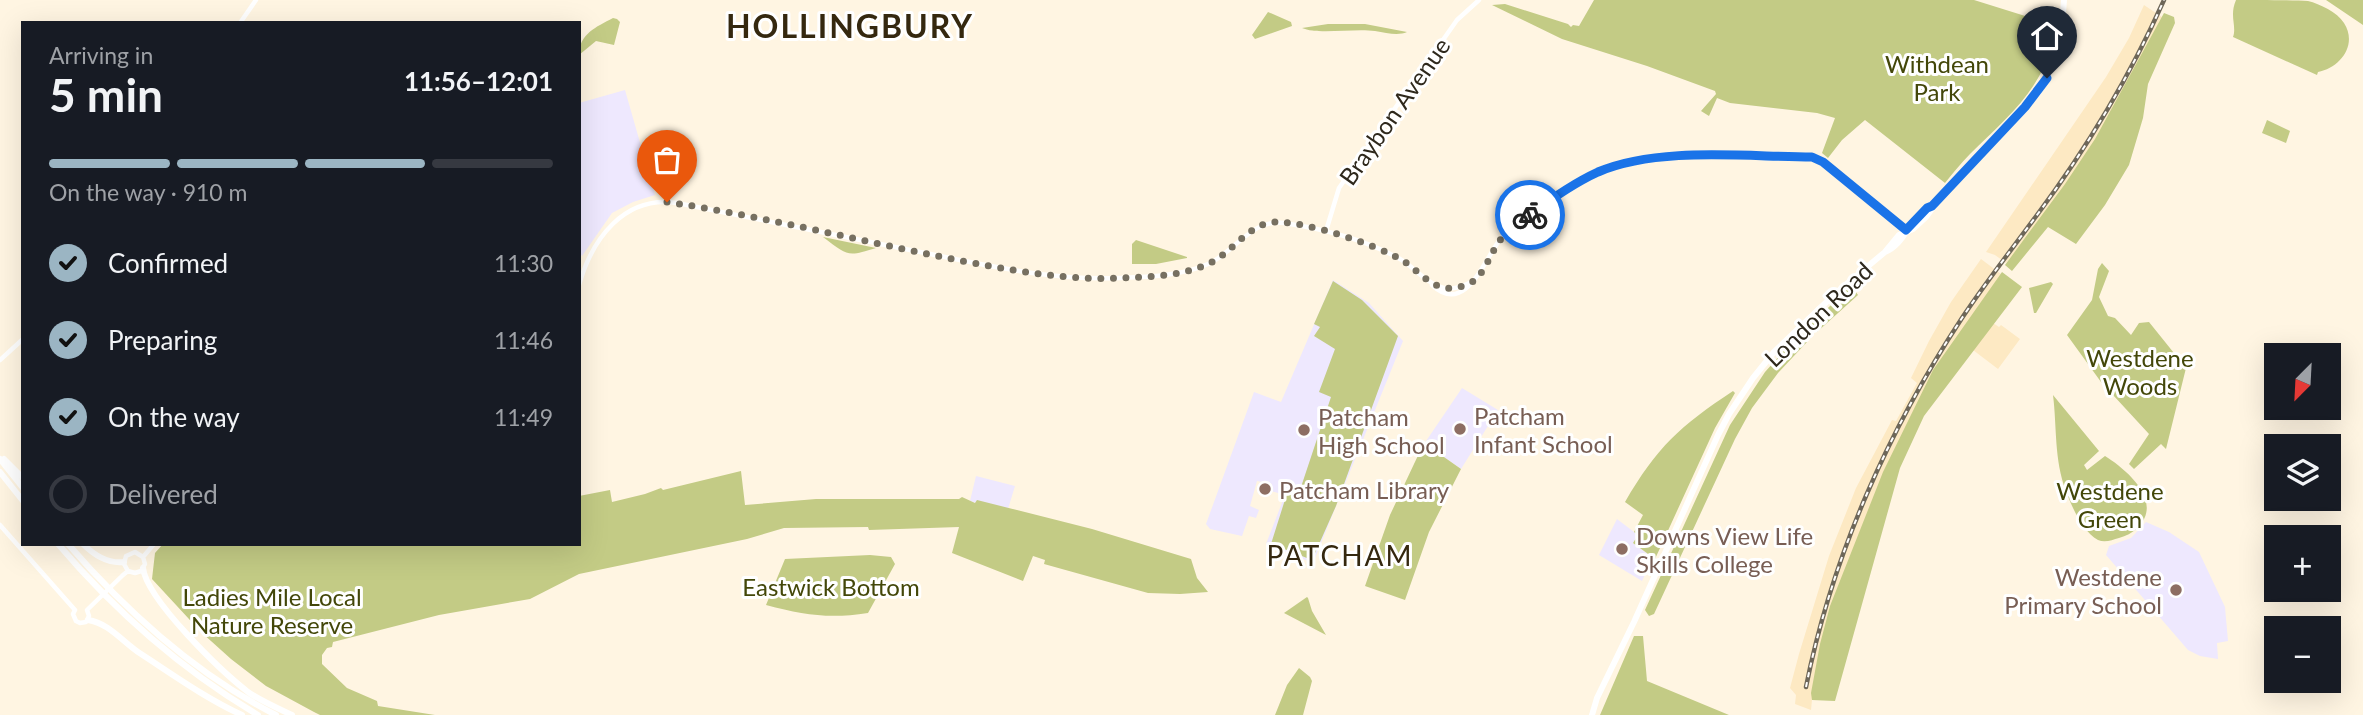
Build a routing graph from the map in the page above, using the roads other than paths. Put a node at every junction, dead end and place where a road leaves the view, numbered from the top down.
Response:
1 (256, 0) edge
2 (1479, 0) edge
3 (2064, 0) edge
4 (241, 21) edge
5 (1906, 230) junction
6 (1326, 231) junction
7 (581, 280) edge
8 (21, 341) edge
9 (0, 360) edge
10 (0, 457) edge
11 (0, 472) edge
12 (21, 476) edge
13 (21, 485) edge
14 (21, 498) edge
15 (0, 525) edge
16 (60, 546) edge
17 (70, 546) edge
18 (85, 546) edge
19 (153, 546) edge
20 (143, 557) junction
21 (124, 562) junction
22 (143, 568) junction
23 (128, 571) junction
24 (90, 608) junction
25 (75, 610) junction
26 (88, 620) junction
27 (242, 715) edge
28 (258, 715) edge
29 (276, 715) edge
30 (292, 715) edge
31 (1592, 715) edge

1 - 4 street
2 - 6 street, Braybon Avenue
3 - 5 highway, London Road
5 - 6 street
5 - 31 highway, London Road
6 - 7 street
8 - 9 street
10 - 12 highway
10 - 13 highway
11 - 14 highway
15 - 25 street
16 - 28 highway
17 - 29 highway
18 - 21 highway
19 - 20 street
20 - 21 street
20 - 22 street
21 - 23 street
22 - 23 street
22 - 30 highway
23 - 24 street
24 - 25 street
24 - 26 street
25 - 26 street
26 - 27 highway

